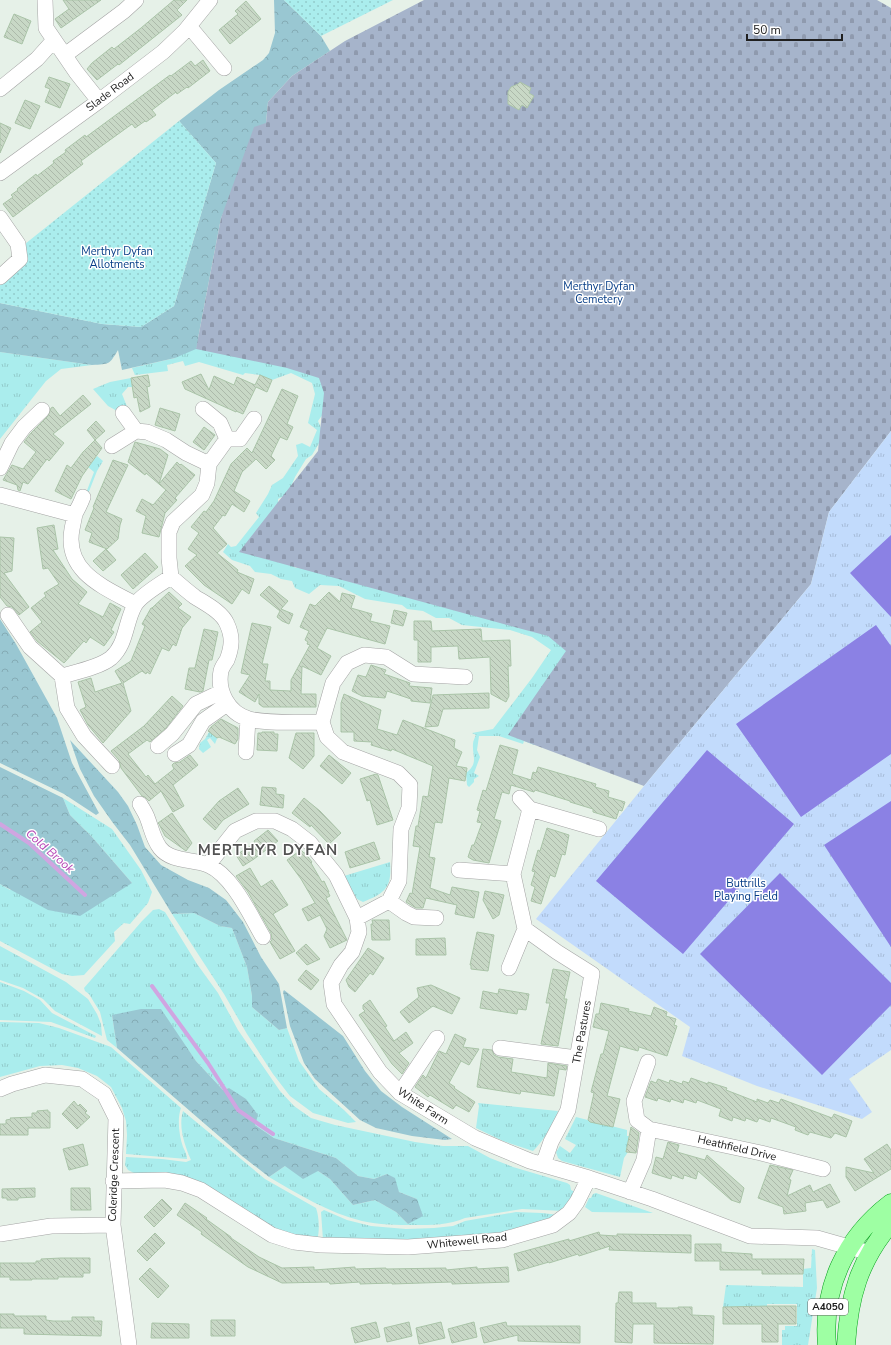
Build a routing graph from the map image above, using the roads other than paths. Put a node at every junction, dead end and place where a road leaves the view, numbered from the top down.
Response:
1 (45, 0) edge
2 (136, 0) edge
3 (210, 0) edge
4 (189, 26) junction
5 (54, 40) junction
6 (65, 55) junction
7 (224, 68) dead end
8 (0, 89) edge
9 (99, 101) junction
10 (0, 173) edge
11 (0, 218) edge
12 (0, 277) edge
13 (203, 409) dead end
14 (42, 410) dead end
15 (123, 413) dead end
16 (254, 419) dead end
17 (136, 431) junction
18 (227, 439) junction
19 (112, 446) dead end
20 (209, 464) junction
21 (0, 468) edge
22 (0, 495) edge
23 (83, 497) dead end
24 (75, 515) junction
25 (172, 577) junction
26 (135, 604) junction
27 (8, 615) dead end
28 (62, 676) junction
29 (465, 677) dead end
30 (224, 698) junction
31 (248, 718) junction
32 (322, 722) junction
33 (158, 746) dead end
34 (246, 752) dead end
35 (175, 754) dead end
36 (112, 766) dead end
37 (140, 804) dead end
38 (598, 829) dead end
39 (208, 866) junction
40 (459, 870) dead end
41 (513, 874) junction
42 (389, 901) junction
43 (357, 918) junction
44 (436, 918) dead end
45 (525, 929) junction
46 (263, 937) dead end
47 (509, 968) dead end
48 (437, 1038) dead end
49 (500, 1048) dead end
50 (577, 1058) junction
51 (648, 1062) dead end
52 (0, 1089) edge
53 (400, 1093) junction
54 (649, 1129) junction
55 (543, 1165) junction
56 (823, 1169) dead end
57 (589, 1178) junction
58 (113, 1182) junction
59 (630, 1192) junction
60 (891, 1203) edge
61 (891, 1223) edge
62 (113, 1225) junction
63 (0, 1234) edge
64 (850, 1247) junction
65 (870, 1253) junction
66 (129, 1345) edge
67 (827, 1345) edge
68 (846, 1345) edge

1 - 5 street
2 - 6 street
3 - 4 street, Slade Road
4 - 7 street
4 - 9 street, Slade Road
5 - 6 street
5 - 8 street
6 - 9 street
9 - 10 street, Slade Road
11 - 12 street
13 - 18 street
14 - 21 street
15 - 17 street
16 - 18 street
17 - 19 street
17 - 20 street
18 - 20 street
20 - 25 street
22 - 24 street
23 - 24 street
24 - 26 street
25 - 26 street
25 - 30 street
26 - 28 street
27 - 28 street
28 - 36 street
29 - 32 street
30 - 31 street
30 - 33 street
30 - 35 street
31 - 32 street
31 - 34 street
32 - 42 street
37 - 39 street
38 - 41 street
39 - 43 street, White Farm
39 - 46 street
40 - 41 street
41 - 45 street
42 - 43 street
42 - 44 street
43 - 53 street, White Farm
45 - 47 street
45 - 50 street, The Pastures
48 - 53 street
49 - 50 street
50 - 55 street, The Pastures
51 - 54 street
52 - 58 street, Coleridge Crescent
53 - 55 street, White Farm
54 - 56 street, Heathfield Drive
54 - 59 street
55 - 57 street, White Farm
57 - 58 street, Whitewell Road
57 - 59 street
58 - 62 street, Coleridge Crescent
59 - 64 street
60 - 64 main road, A4050
61 - 65 main road, A4050
62 - 63 street
62 - 66 street, Coleridge Crescent
64 - 65 street
64 - 67 main road, A4050
65 - 68 main road, A4050

